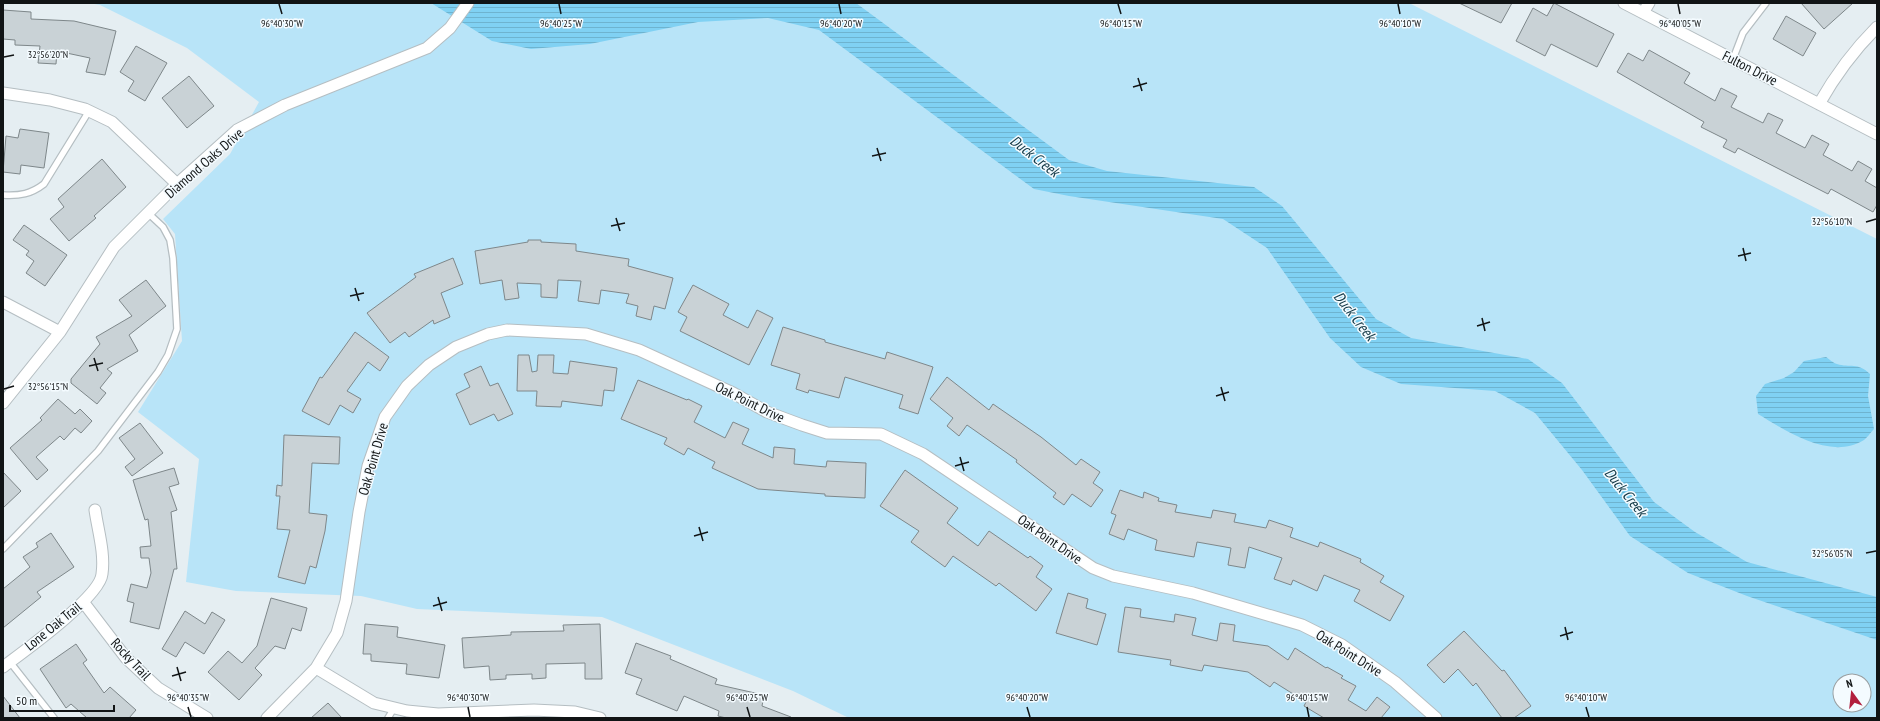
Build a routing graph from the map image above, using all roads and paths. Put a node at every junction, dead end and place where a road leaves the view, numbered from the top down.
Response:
1 (468, 3) edge
2 (1624, 3) edge
3 (1766, 3) edge
4 (1646, 8) edge
5 (1877, 27) edge
6 (1733, 59) junction
7 (3, 93) edge
8 (1819, 104) junction
9 (89, 111) junction
10 (1877, 134) edge
11 (178, 184) junction
12 (3, 195) edge
13 (148, 213) junction
14 (3, 302) edge
15 (60, 332) junction
16 (3, 403) edge
17 (95, 510) dead end
18 (3, 549) edge
19 (84, 603) junction
20 (6, 665) edge
21 (316, 668) junction
22 (394, 707) junction
23 (476, 715) edge
24 (54, 718) edge
25 (207, 718) edge
26 (268, 718) edge
27 (388, 718) edge
28 (600, 718) edge
29 (1436, 718) edge

1 - 11 street, Diamond Oaks Drive
2 - 4 street, Fulton Drive
3 - 6 lane
4 - 6 street, Fulton Drive
5 - 8 street
6 - 8 street, Fulton Drive
7 - 9 street
8 - 10 street, Fulton Drive
9 - 11 street
9 - 12 lane
11 - 13 street, Diamond Oaks Drive
13 - 15 street, Diamond Oaks Drive
13 - 18 lane
14 - 15 street
15 - 16 street, Diamond Oaks Drive
17 - 19 street, Lone Oak Trail
19 - 20 street, Lone Oak Trail
19 - 25 street, Rocky Trail
20 - 24 lane
21 - 22 street
21 - 26 street, Oak Point Drive
21 - 29 street, Oak Point Drive
22 - 23 street
22 - 27 lane
23 - 28 street

